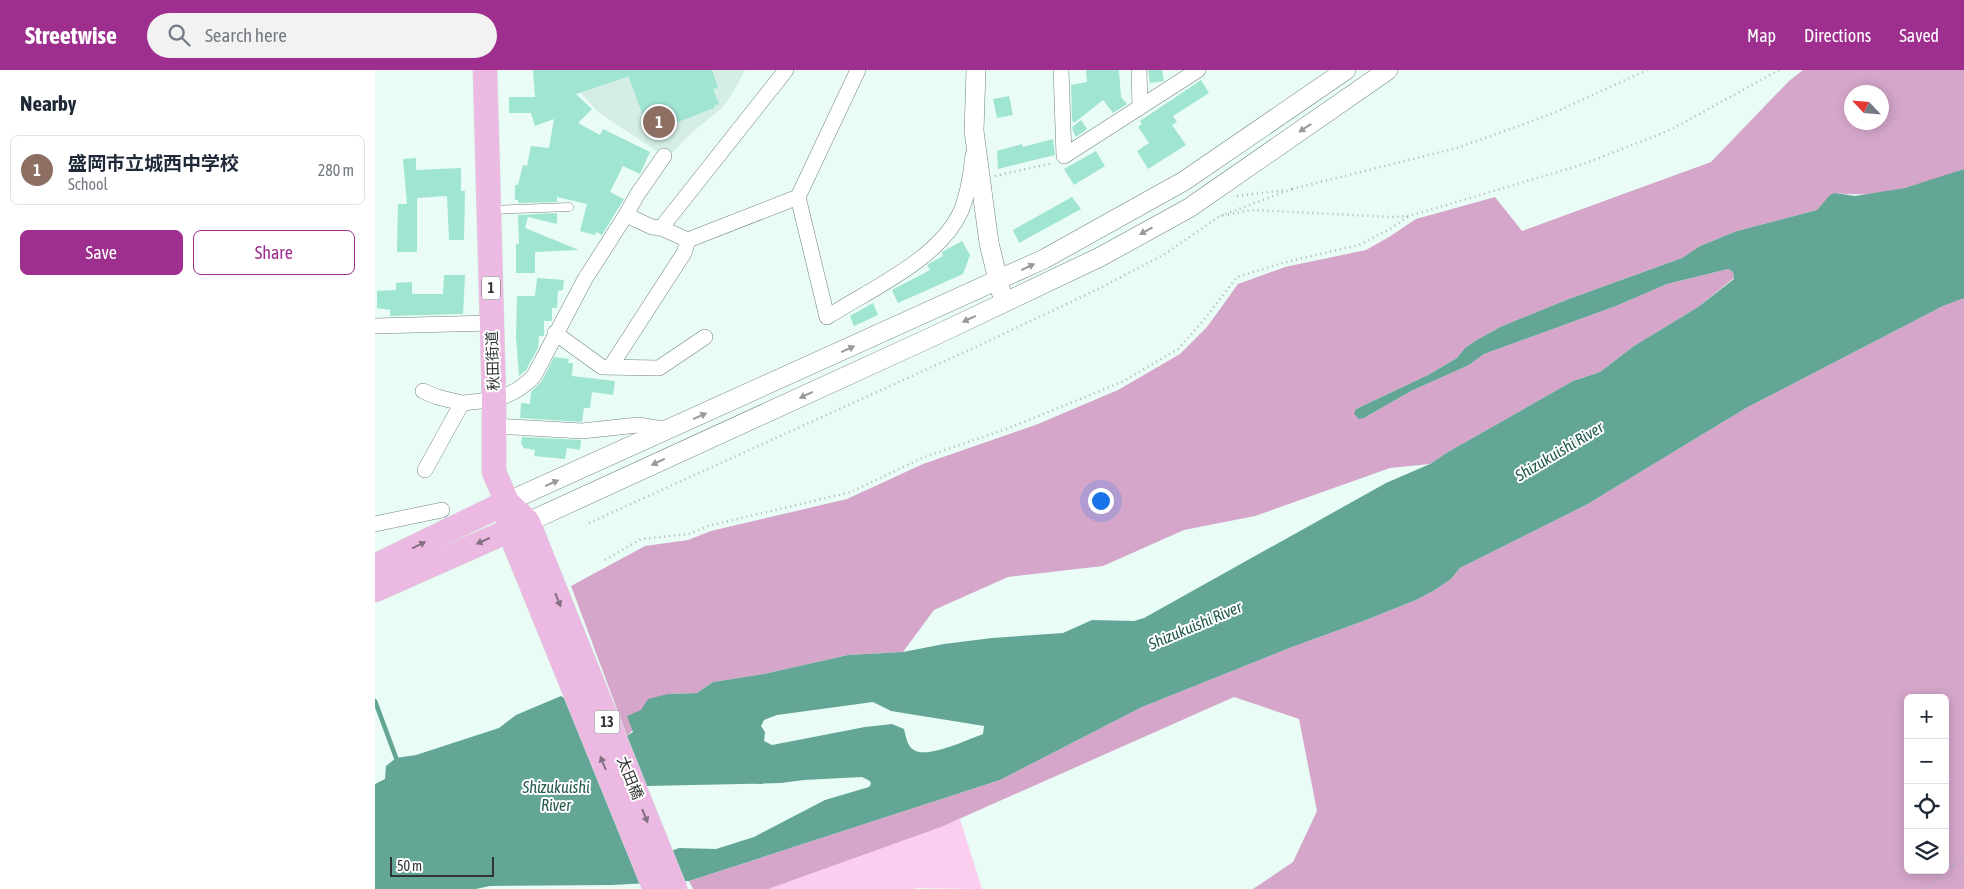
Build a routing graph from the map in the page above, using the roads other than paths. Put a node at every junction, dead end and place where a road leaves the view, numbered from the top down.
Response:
1 (485, 70) edge
2 (786, 70) edge
3 (858, 70) edge
4 (976, 70) edge
5 (1061, 70) edge
6 (1139, 70) edge
7 (1198, 70) edge
8 (1346, 70) edge
9 (1388, 70) edge
10 (1321, 78) edge
11 (1140, 106) junction
12 (1331, 110) junction
13 (974, 131) junction
14 (664, 156) dead end
15 (798, 197) junction
16 (569, 207) dead end
17 (489, 210) junction
18 (626, 215) junction
19 (661, 228) junction
20 (688, 240) junction
21 (998, 280) junction
22 (1003, 303) junction
23 (492, 323) junction
24 (375, 326) edge
25 (555, 333) junction
26 (705, 337) dead end
27 (611, 366) junction
28 (423, 391) dead end
29 (494, 400) junction
30 (463, 402) junction
31 (494, 426) junction
32 (669, 430) junction
33 (425, 470) dead end
34 (507, 502) junction
35 (442, 510) dead end
36 (375, 524) edge
37 (518, 526) junction
38 (531, 560) junction
39 (375, 566) edge
40 (375, 590) edge
41 (655, 889) edge
42 (675, 889) edge

1 - 17 main road, 秋田街道 / 1
2 - 19 street
3 - 15 street
4 - 13 street
5 - 11 street
6 - 11 street
7 - 11 street
8 - 10 street
9 - 12 street
10 - 12 street
21 -> 10 street
12 -> 22 street
13 - 15 street
13 - 21 street
14 - 18 street
15 - 20 street
16 - 17 lane
17 - 23 main road, 秋田街道 / 1
18 - 19 street
18 - 25 street
19 - 20 street
20 - 27 street
21 - 22 street
32 -> 21 street
22 -> 37 street
23 - 24 street
23 - 29 main road, 秋田街道 / 1
25 - 27 street
25 - 29 street
26 - 27 street
28 - 30 street
29 - 30 street
29 - 31 main road, 秋田街道 / 1
30 - 33 street
31 - 32 street
31 - 34 main road, 秋田街道 / 1
34 -> 32 street
34 - 37 main road, 1
39 -> 34 main road
35 - 36 street
37 - 38 main road, 13
37 -> 40 main road
41 -> 38 main road, 太田橋 / 13
38 -> 42 main road, 太田橋 / 13

